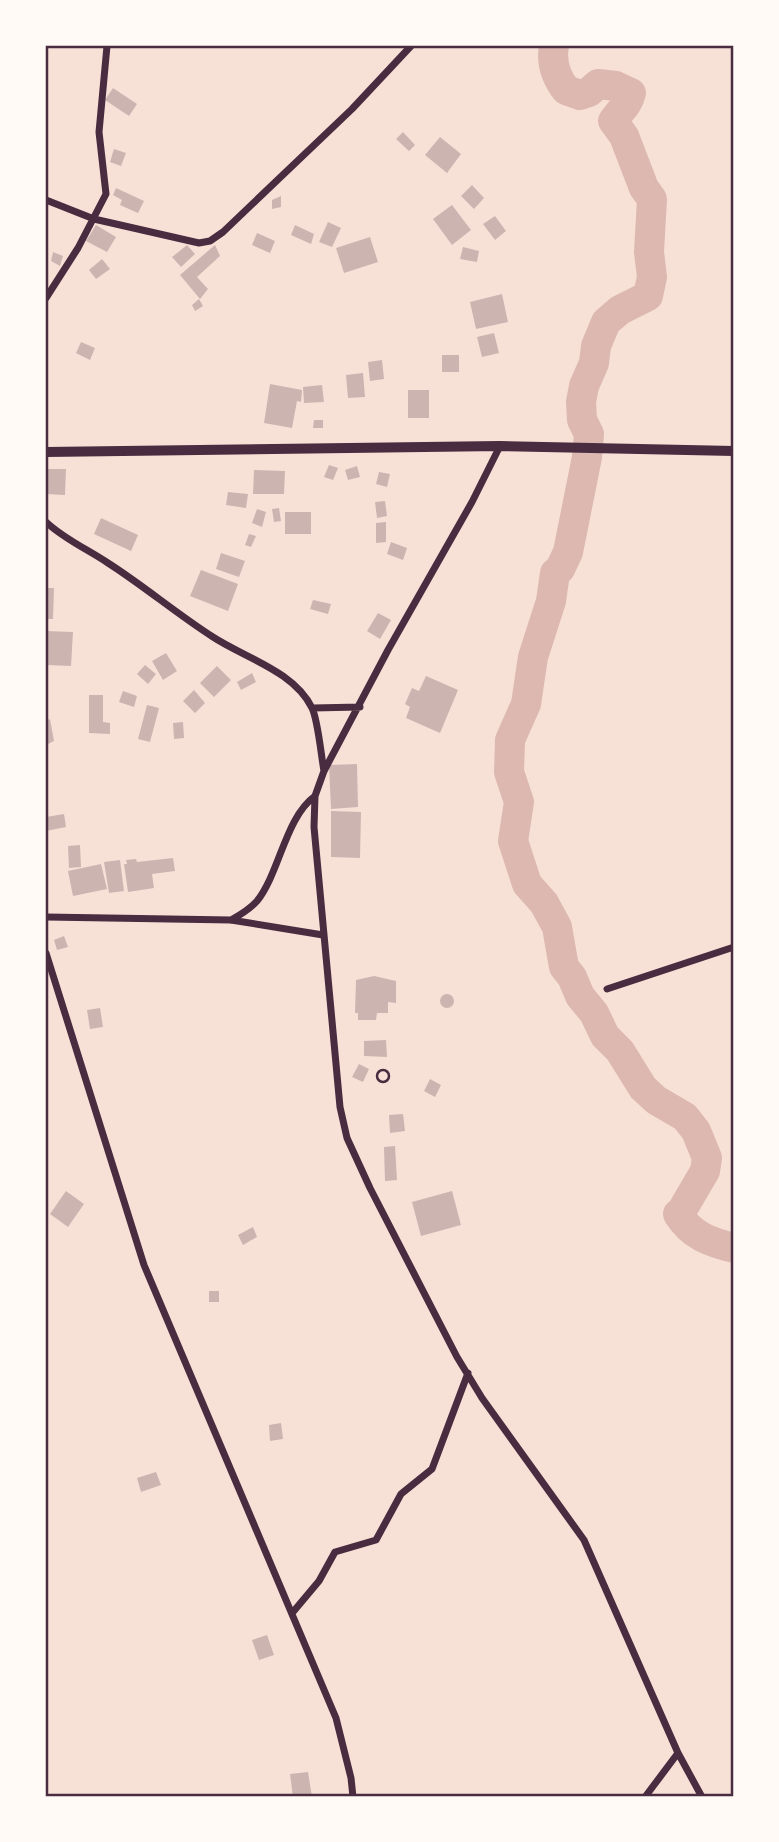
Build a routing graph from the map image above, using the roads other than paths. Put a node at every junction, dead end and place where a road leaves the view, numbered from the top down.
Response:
1 (107, 46) edge
2 (411, 46) edge
3 (46, 200) edge
4 (94, 219) junction
5 (46, 298) edge
6 (500, 446) junction
7 (733, 451) edge
8 (46, 452) edge
9 (46, 522) edge
10 (360, 707) junction
11 (313, 708) junction
12 (324, 771) junction
13 (315, 796) junction
14 (46, 917) edge
15 (231, 920) junction
16 (323, 935) junction
17 (733, 947) edge
18 (46, 953) edge
19 (607, 989) dead end
20 (468, 1373) junction
21 (293, 1612) junction
22 (678, 1753) junction
23 (353, 1797) edge
24 (645, 1797) edge
25 (702, 1797) edge

1 - 4 street
2 - 4 street
3 - 4 street
4 - 5 street
6 - 7 street
6 - 8 street
6 - 10 street
9 - 11 street
10 - 11 street
10 - 12 street
11 - 12 street
12 - 13 street
13 - 15 street
13 - 16 street
14 - 15 street
15 - 16 street
16 - 20 street
17 - 19 street
18 - 21 street
20 - 21 street
20 - 22 street
21 - 23 street
22 - 24 street
22 - 25 street

